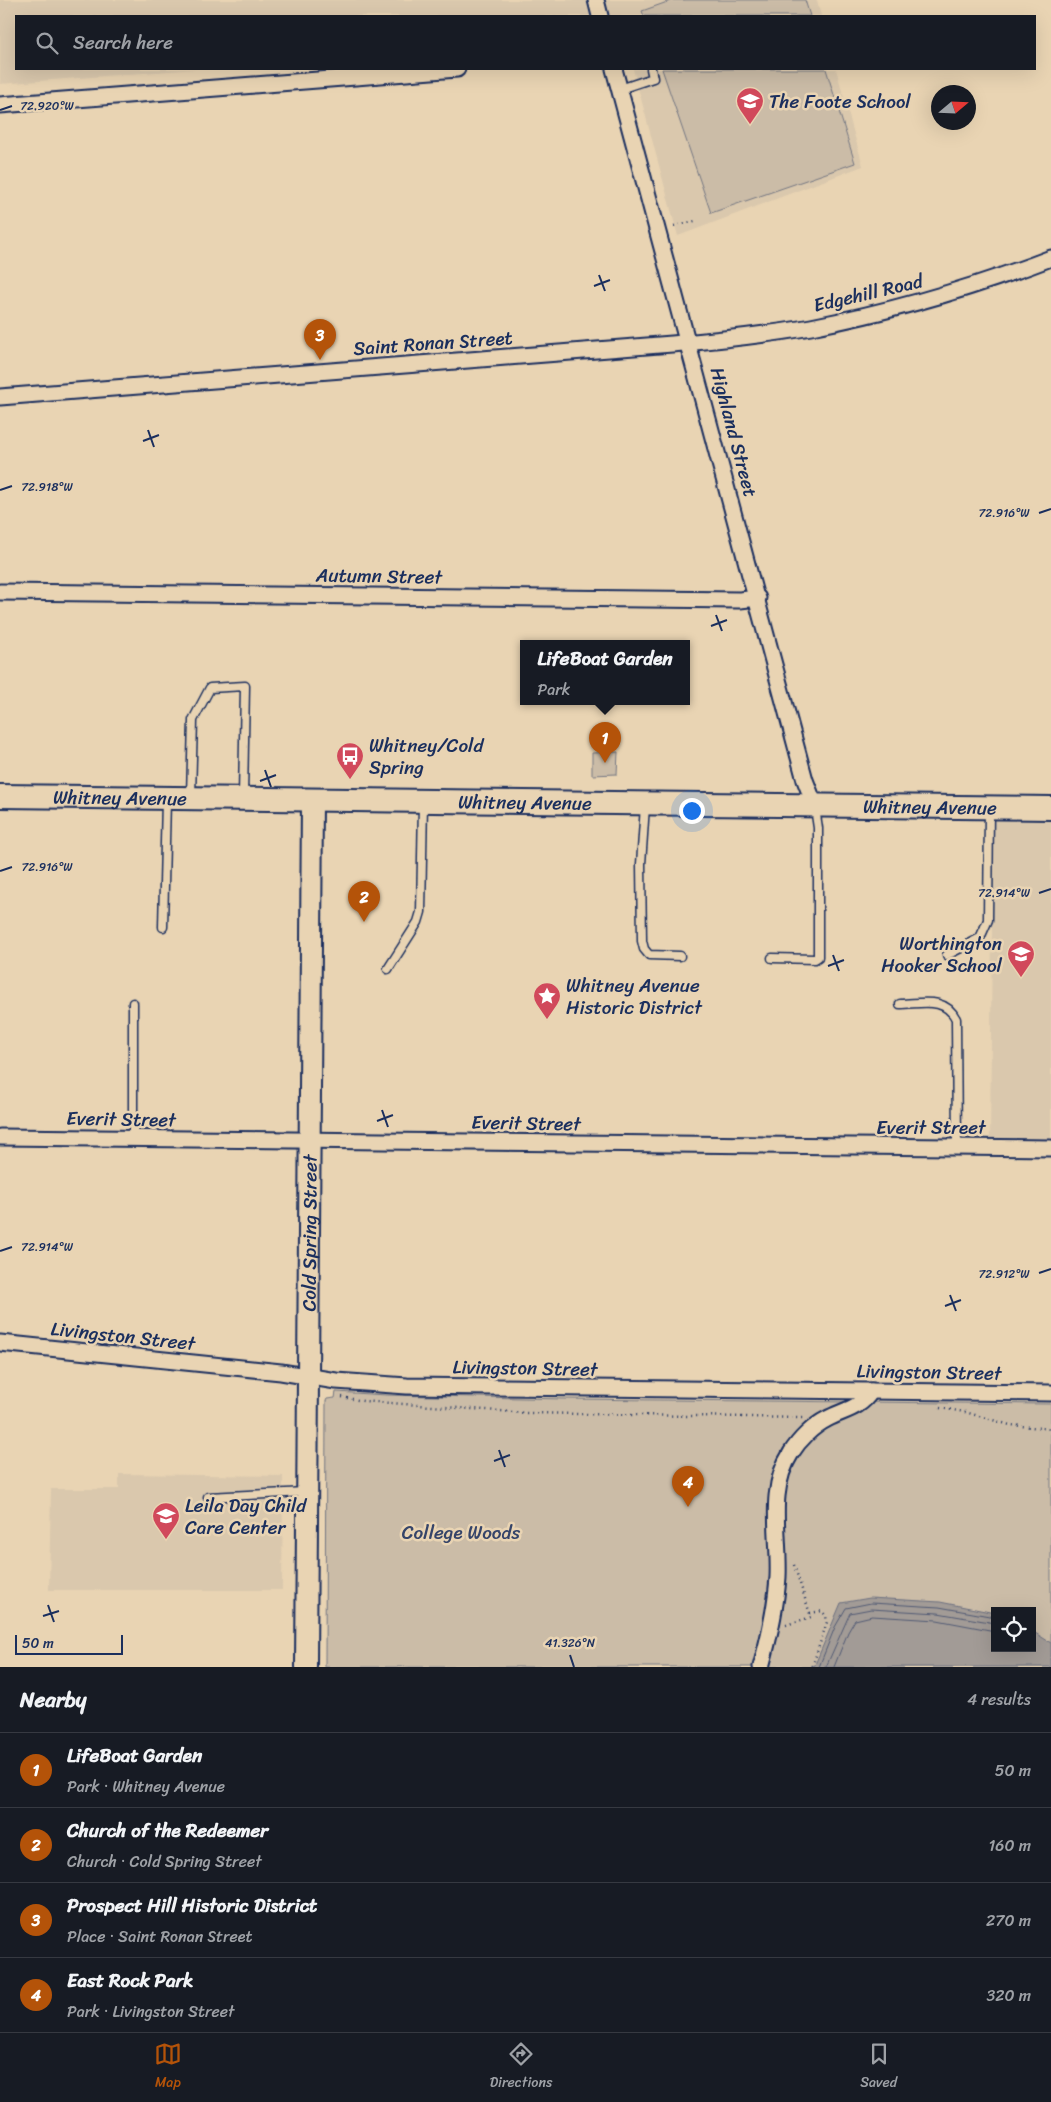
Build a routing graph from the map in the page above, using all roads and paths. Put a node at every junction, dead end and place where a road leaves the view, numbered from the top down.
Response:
1 (596, 0) edge
2 (600, 15) edge
3 (444, 70) edge
4 (614, 70) edge
5 (650, 70) edge
6 (620, 89) junction
7 (0, 105) edge
8 (695, 221) dead end
9 (674, 226) dead end
10 (1051, 258) edge
11 (689, 342) junction
12 (0, 397) edge
13 (0, 592) edge
14 (758, 598) junction
15 (0, 796) edge
16 (166, 798) junction
17 (191, 798) junction
18 (243, 799) junction
19 (312, 800) junction
20 (423, 801) junction
21 (646, 804) junction
22 (815, 806) junction
23 (989, 808) junction
24 (1051, 808) edge
25 (163, 926) dead end
26 (947, 955) dead end
27 (680, 956) dead end
28 (772, 958) dead end
29 (388, 969) dead end
30 (133, 1003) dead end
31 (900, 1004) dead end
32 (0, 1137) edge
33 (133, 1139) junction
34 (310, 1141) junction
35 (957, 1147) junction
36 (1051, 1148) edge
37 (0, 1343) edge
38 (308, 1377) junction
39 (871, 1391) junction
40 (1051, 1393) edge
41 (335, 1396) dead end
42 (938, 1407) dead end
43 (824, 1420) junction
44 (1051, 1429) edge
45 (307, 1492) junction
46 (208, 1496) dead end
47 (794, 1566) dead end
48 (810, 1613) junction
49 (791, 1624) dead end
50 (306, 1667) edge
51 (761, 1667) edge
52 (812, 1667) edge

1 - 2 street
3 - 7 street
4 - 6 street, Highland Street
5 - 6 lane
6 - 11 street, Highland Street
8 - 9 path
10 - 11 street, Edgehill Road
11 - 12 street, Saint Ronan Street
11 - 14 street, Highland Street
13 - 14 street, Autumn Street
14 - 22 street, Highland Street
15 - 16 main road, Whitney Avenue
16 - 17 main road, Whitney Avenue
16 - 25 lane
17 - 18 main road, Whitney Avenue
17 - 18 lane
18 - 19 main road, Whitney Avenue
19 - 20 main road, Whitney Avenue
19 - 34 street, Cold Spring Street
20 - 21 main road, Whitney Avenue
20 - 29 lane
21 - 22 main road, Whitney Avenue
21 - 27 lane
22 - 23 main road, Whitney Avenue
22 - 28 lane
23 - 24 main road, Whitney Avenue
23 - 26 lane
30 - 33 lane
31 - 35 lane
32 - 33 street, Everit Street
33 - 34 street, Everit Street
34 - 35 street, Everit Street
34 - 38 street, Cold Spring Street
35 - 36 street, Everit Street
37 - 38 street, Livingston Street
38 - 39 street, Livingston Street
38 - 45 street, Cold Spring Street
39 - 40 street, Livingston Street
39 - 43 street
41 - 43 path
42 - 44 path
43 - 51 street
45 - 46 lane
45 - 50 street, Cold Spring Street
47 - 48 path
48 - 49 path
48 - 52 path

